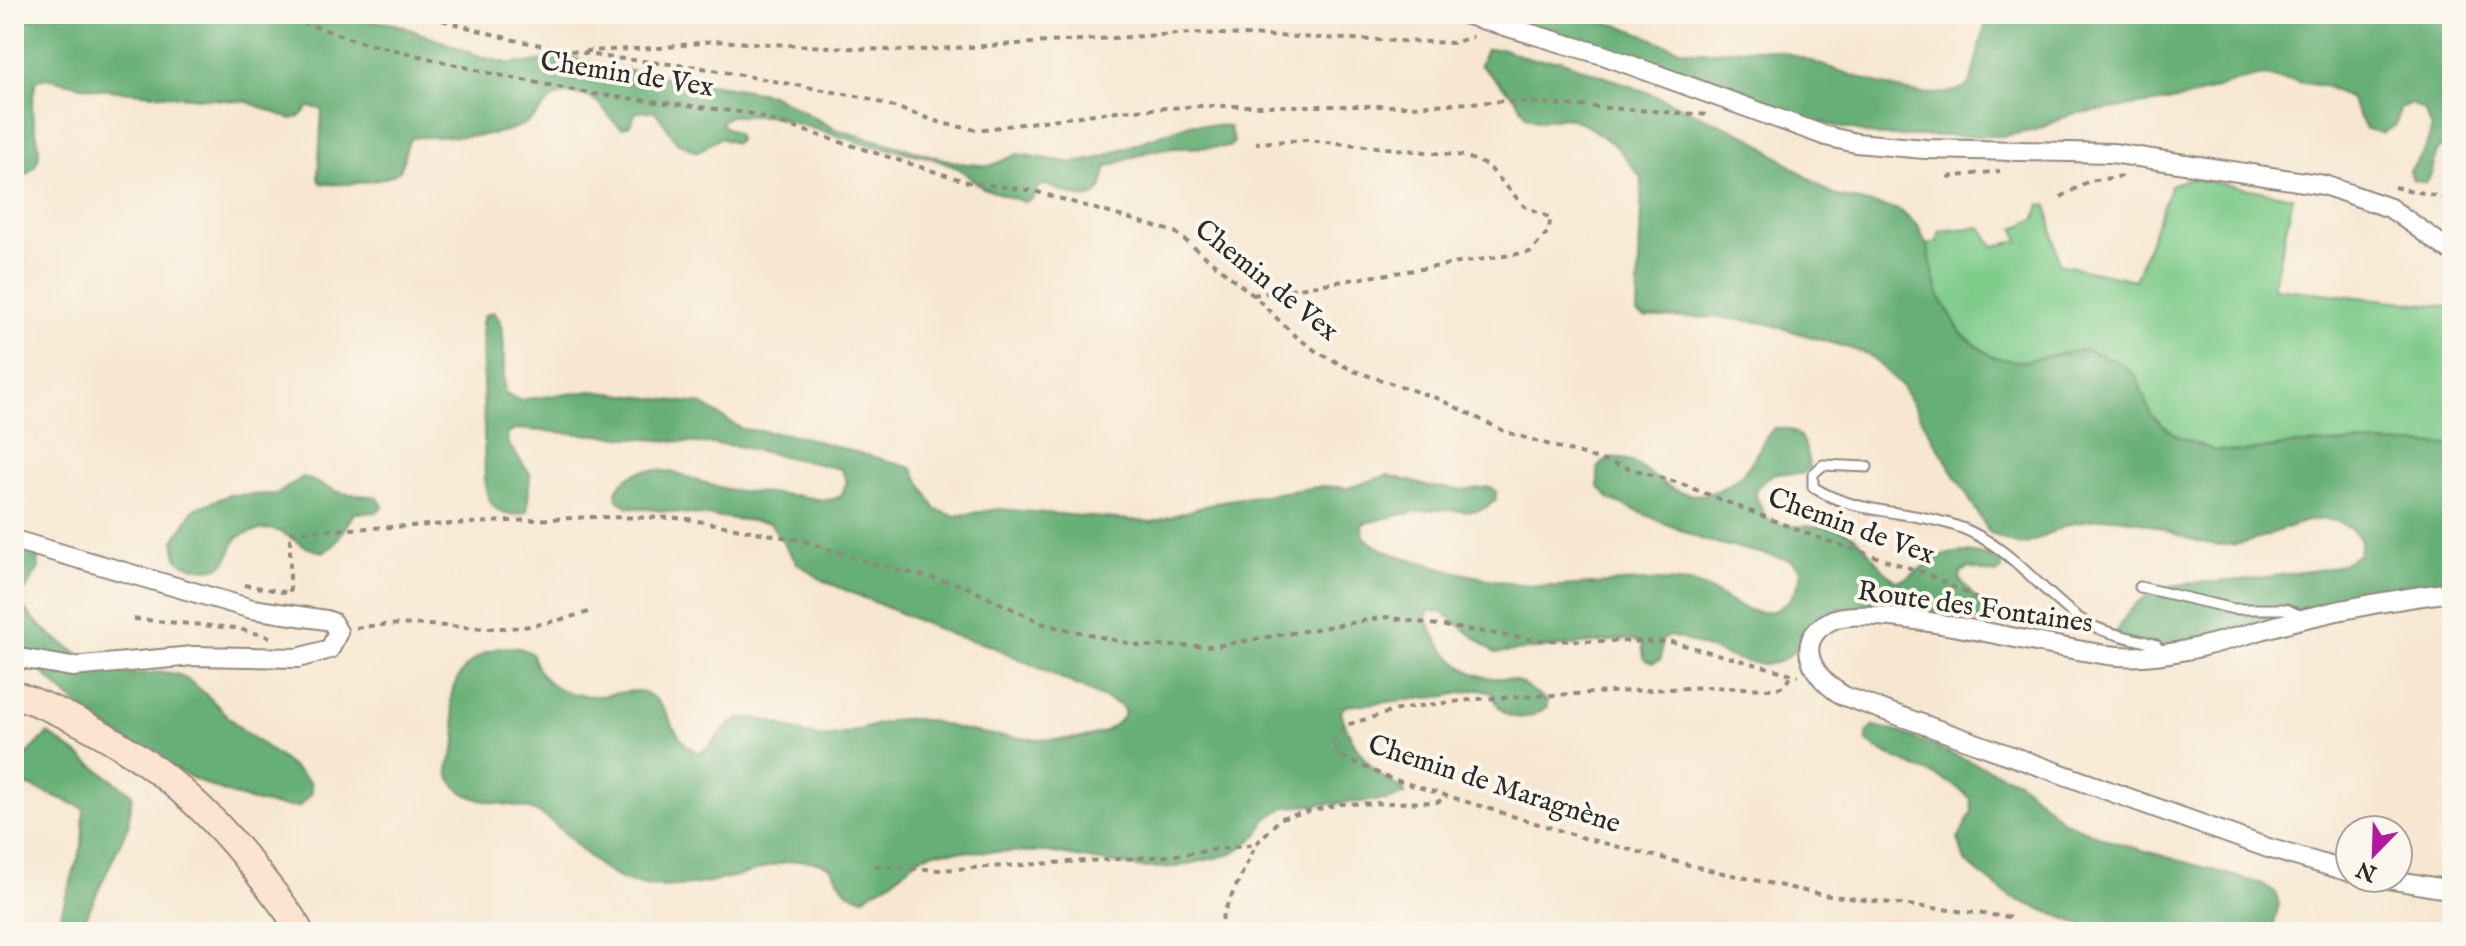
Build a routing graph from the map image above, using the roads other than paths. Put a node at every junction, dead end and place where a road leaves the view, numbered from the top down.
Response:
1 (1464, 14) edge
2 (2452, 252) edge
3 (1867, 467) dead end
4 (14, 540) edge
5 (2140, 587) dead end
6 (2452, 592) edge
7 (2304, 618) junction
8 (2160, 653) junction
9 (14, 657) edge
10 (14, 694) edge
11 (2334, 868) edge
12 (2414, 884) edge
13 (2452, 890) edge
14 (300, 932) edge

1 - 2 street
3 - 8 lane
4 - 9 street
5 - 7 lane
6 - 7 street, Route des Fontaines
7 - 8 street, Route des Fontaines
8 - 11 street, Route des Fontaines
10 - 14 main road
12 - 13 street

